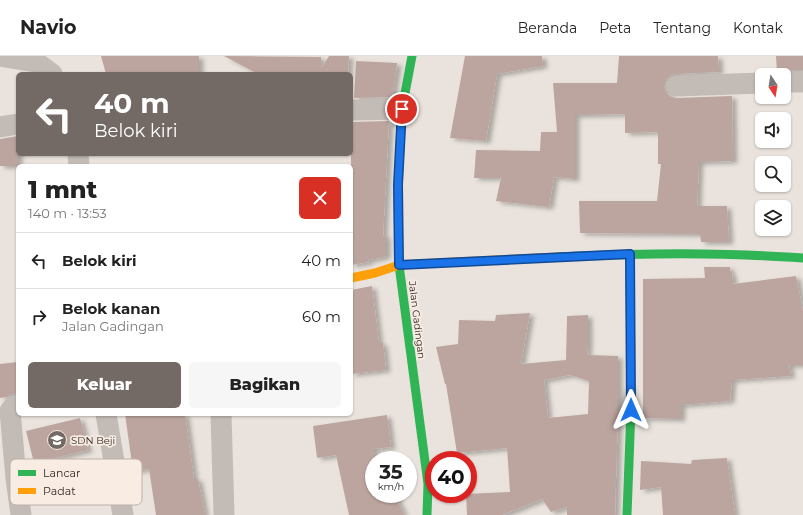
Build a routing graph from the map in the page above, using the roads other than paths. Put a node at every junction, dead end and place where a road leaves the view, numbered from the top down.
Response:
1 (0, 56) edge
2 (412, 56) edge
3 (49, 72) edge
4 (791, 82) edge
5 (803, 82) edge
6 (755, 83) edge
7 (676, 86) dead end
8 (402, 109) junction
9 (353, 110) edge
10 (16, 124) edge
11 (0, 127) edge
12 (630, 254) junction
13 (803, 258) edge
14 (399, 265) junction
15 (353, 278) edge
16 (16, 406) edge
17 (106, 416) edge
18 (221, 416) edge
19 (14, 459) edge
20 (114, 459) edge
21 (20, 505) edge
22 (121, 505) edge
23 (22, 515) edge
24 (123, 515) edge
25 (224, 515) edge
26 (427, 515) edge
27 (628, 515) edge

1 - 3 street
2 - 8 street, Jalan Gadingan
4 - 5 street
6 - 7 street
8 - 9 street
8 - 14 street, Jalan Gadingan
10 - 11 street
12 - 13 street
12 - 14 street
12 - 27 street
14 - 15 street
14 - 26 street, Jalan Gadingan
16 - 19 street
17 - 20 street
18 - 25 street
21 - 23 street
22 - 24 street

